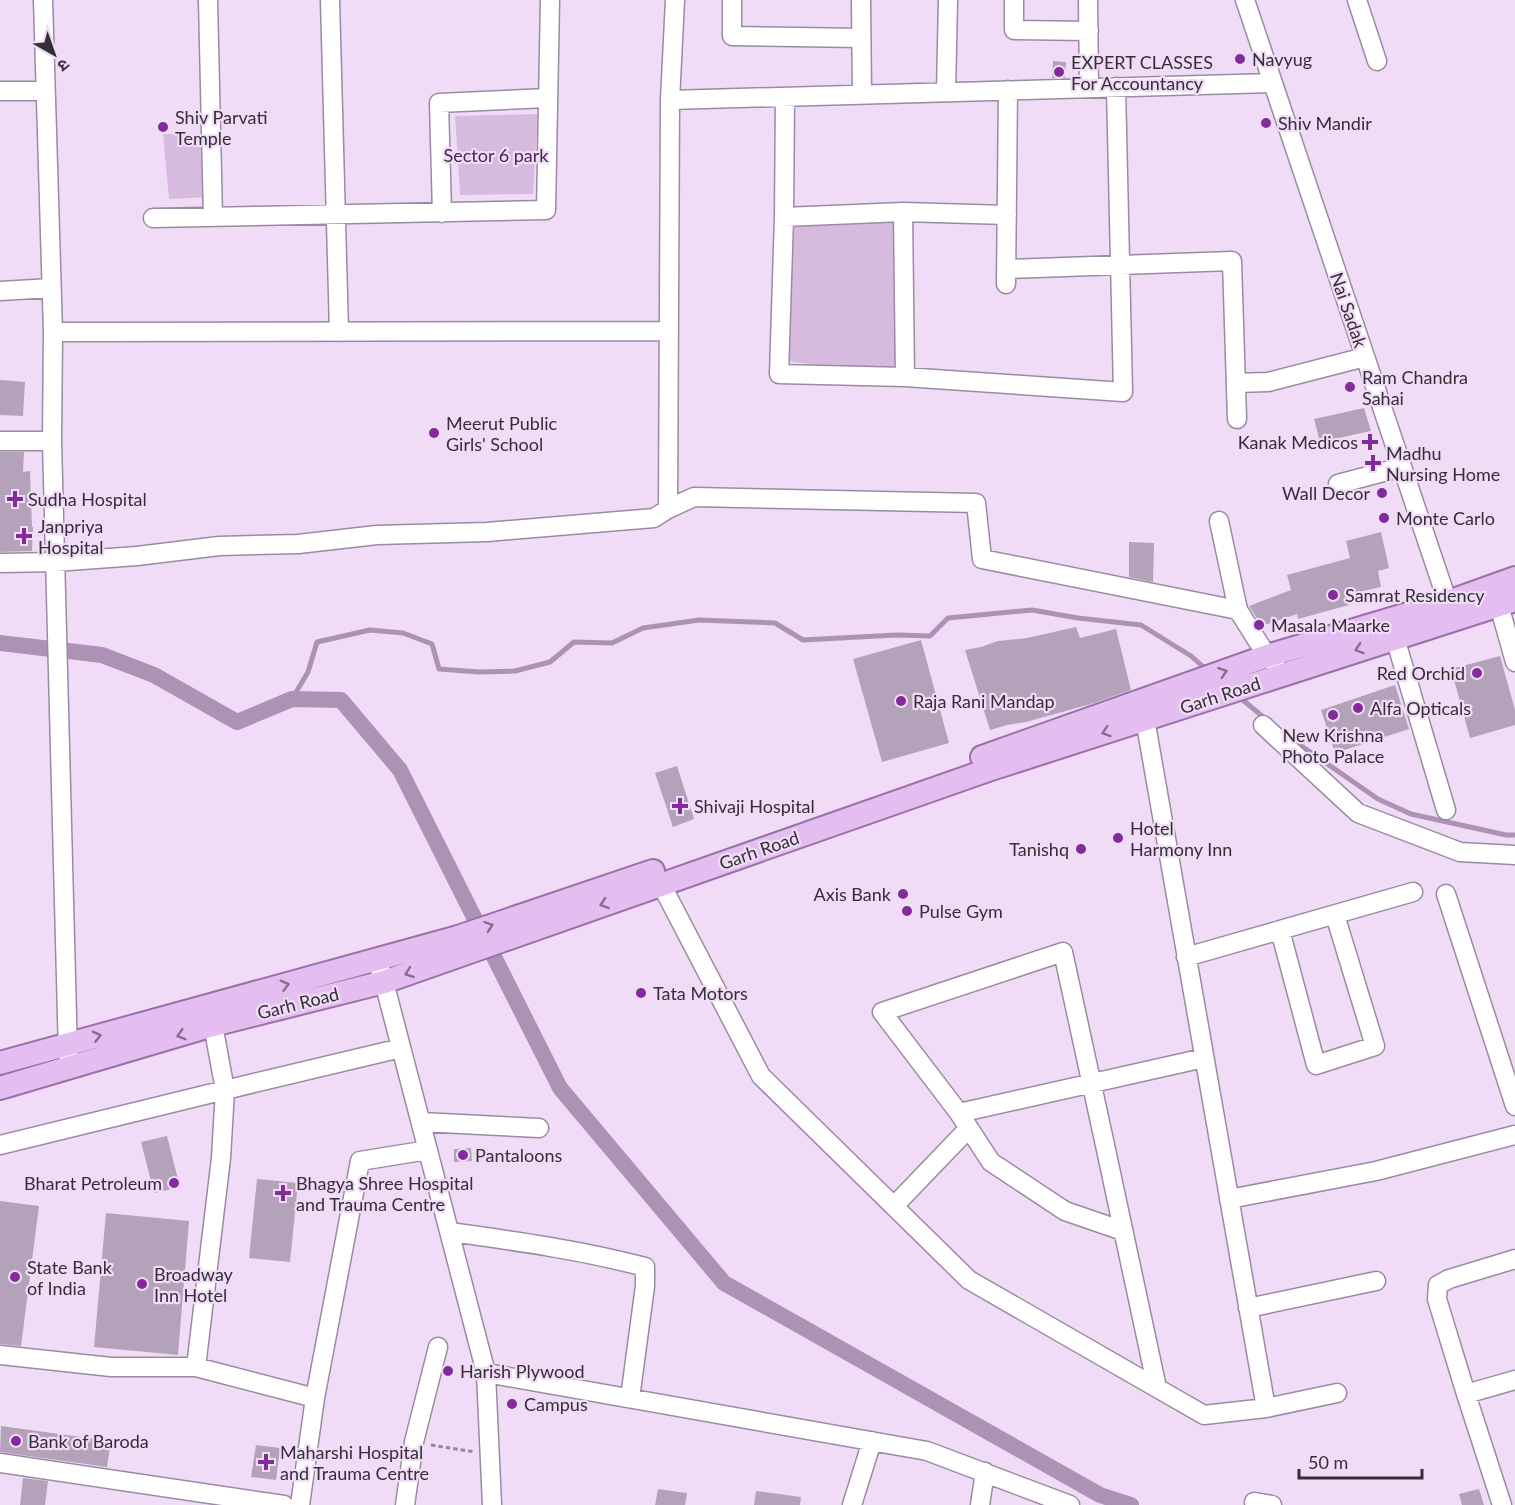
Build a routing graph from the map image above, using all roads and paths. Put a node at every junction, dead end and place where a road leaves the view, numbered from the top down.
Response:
1 (43, 0) edge
2 (208, 0) edge
3 (330, 0) edge
4 (550, 0) edge
5 (675, 0) edge
6 (732, 0) edge
7 (861, 0) edge
8 (948, 0) edge
9 (1014, 0) edge
10 (1089, 0) edge
11 (1245, 0) edge
12 (1357, 0) edge
13 (1089, 31) junction
14 (861, 38) junction
15 (1377, 61) dead end
16 (1273, 83) junction
17 (1089, 87) junction
18 (1116, 87) junction
19 (1008, 90) junction
20 (0, 91) edge
21 (45, 91) junction
22 (946, 92) junction
23 (862, 94) junction
24 (785, 96) junction
25 (548, 98) junction
26 (670, 99) junction
27 (903, 212) junction
28 (442, 213) junction
29 (336, 215) junction
30 (1006, 215) junction
31 (213, 217) junction
32 (784, 217) junction
33 (153, 218) dead end
34 (1120, 266) junction
35 (51, 288) junction
36 (0, 291) edge
37 (668, 331) junction
38 (53, 332) junction
39 (339, 332) junction
40 (1365, 357) junction
41 (904, 377) junction
42 (1236, 383) junction
43 (1237, 419) dead end
44 (0, 441) edge
45 (52, 441) junction
46 (1402, 467) junction
47 (1338, 484) dead end
48 (668, 509) junction
49 (1219, 520) dead end
50 (55, 562) junction
51 (0, 563) edge
52 (1515, 578) edge
53 (1507, 602) edge
54 (1238, 610) junction
55 (1451, 611) junction
56 (1395, 638) junction
57 (1260, 659) junction
58 (1515, 662) edge
59 (1275, 677) junction
60 (1197, 692) junction
61 (1142, 710) junction
62 (1263, 725) dead end
63 (1446, 810) dead end
64 (777, 836) junction
65 (1515, 855) edge
66 (661, 884) junction
67 (1413, 892) dead end
68 (1446, 894) dead end
69 (1335, 915) junction
70 (523, 923) junction
71 (1280, 930) junction
72 (461, 945) junction
73 (1186, 957) junction
74 (376, 960) junction
75 (384, 982) junction
76 (213, 1025) junction
77 (68, 1044) junction
78 (401, 1048) junction
79 (1204, 1058) junction
80 (0, 1063) edge
81 (68, 1069) junction
82 (1091, 1083) junction
83 (0, 1088) edge
84 (225, 1090) junction
85 (1515, 1106) edge
86 (959, 1113) junction
87 (421, 1122) junction
88 (539, 1128) dead end
89 (969, 1128) junction
90 (1515, 1135) edge
91 (0, 1145) edge
92 (428, 1150) junction
93 (1229, 1199) junction
94 (894, 1206) junction
95 (1123, 1231) junction
96 (450, 1232) junction
97 (1515, 1259) edge
98 (1376, 1281) dead end
99 (1248, 1308) junction
100 (438, 1347) dead end
101 (0, 1355) edge
102 (196, 1367) junction
103 (486, 1373) junction
104 (1515, 1380) edge
105 (1157, 1388) junction
106 (1337, 1393) dead end
107 (1466, 1394) junction
108 (315, 1398) junction
109 (630, 1398) junction
110 (1266, 1408) junction
111 (872, 1441) junction
112 (414, 1442) junction
113 (481, 1452) dead end
114 (0, 1463) edge
115 (985, 1472) junction
116 (1254, 1502) dead end
117 (284, 1505) edge
118 (300, 1505) edge
119 (405, 1505) edge
120 (492, 1505) edge
121 (852, 1505) edge
122 (980, 1505) edge
123 (1070, 1505) edge
124 (1272, 1505) edge
125 (1502, 1505) edge

1 - 21 street
2 - 31 street
3 - 29 street
4 - 25 street
5 - 26 street
6 - 14 street
7 - 14 street
8 - 22 street
9 - 13 street
10 - 13 street
11 - 16 street, Nai Sadak
12 - 15 street
13 - 17 street
14 - 23 street
16 - 18 street
16 - 40 street, Nai Sadak
17 - 18 street
17 - 19 street
18 - 34 street
19 - 22 street
19 - 30 street
20 - 21 street
21 - 35 street
22 - 23 street
23 - 24 street
24 - 26 street
24 - 32 street
25 - 28 street
25 - 28 street
26 - 37 street
27 - 30 street
27 - 32 street
27 - 41 street
28 - 29 street
29 - 31 street
29 - 39 street
30 - 34 street
31 - 33 street
32 - 41 street
34 - 41 street
34 - 42 street
35 - 36 street
35 - 38 street
37 - 39 street
37 - 48 street
38 - 39 street
38 - 45 street
40 - 42 street
40 - 46 street, Nai Sadak
42 - 43 street
44 - 45 street
45 - 50 street
46 - 47 street
46 - 55 street, Nai Sadak
48 - 50 street
48 - 54 street
49 - 54 street
50 - 51 street
50 - 77 street
52 - 55 main road, Garh Road
53 - 55 main road, Garh Road
53 - 58 street
54 - 57 street
55 - 56 main road, Garh Road
55 - 57 main road, Garh Road
56 -> 59 main road, Garh Road
56 - 63 street
57 - 59 street
60 -> 57 main road, Garh Road
59 - 60 main road, Garh Road
60 - 61 main road, Garh Road
61 - 64 main road, Garh Road
61 - 73 street
62 - 65 street
64 - 66 main road, Garh Road
64 - 70 main road, Garh Road
66 -> 70 main road, Garh Road
66 - 94 street
67 - 69 street
68 - 85 street
69 - 71 street
69 - 71 street
70 - 72 main road, Garh Road
71 - 73 street
72 - 74 main road, Garh Road
72 -> 75 main road, Garh Road
73 - 79 street
74 - 75 street
77 -> 74 main road, Garh Road
75 - 76 main road, Garh Road
75 - 78 street
76 -> 81 main road, Garh Road
76 - 84 street
77 - 80 main road, Garh Road
77 - 81 street
78 - 84 street
78 - 87 street
79 - 82 street
79 - 93 street
81 - 83 main road, Garh Road
82 - 86 street
82 - 86 street
82 - 95 street
84 - 91 street
84 - 102 street
86 - 89 street
87 - 88 street
87 - 92 street
89 - 94 street
89 - 95 street
90 - 93 street
92 - 96 street
92 - 108 street
93 - 99 street
94 - 105 street
95 - 105 street
96 - 103 street
96 - 109 street
97 - 107 street
98 - 99 street
99 - 110 street
100 - 112 street
101 - 102 street
102 - 108 street
103 - 109 street
103 - 120 street
104 - 107 street
105 - 110 street
106 - 110 street
107 - 125 street
108 - 118 street
109 - 111 street
111 - 115 street
111 - 121 street
112 - 113 path
112 - 119 street
114 - 117 street
115 - 122 street
115 - 123 street
116 - 124 street

